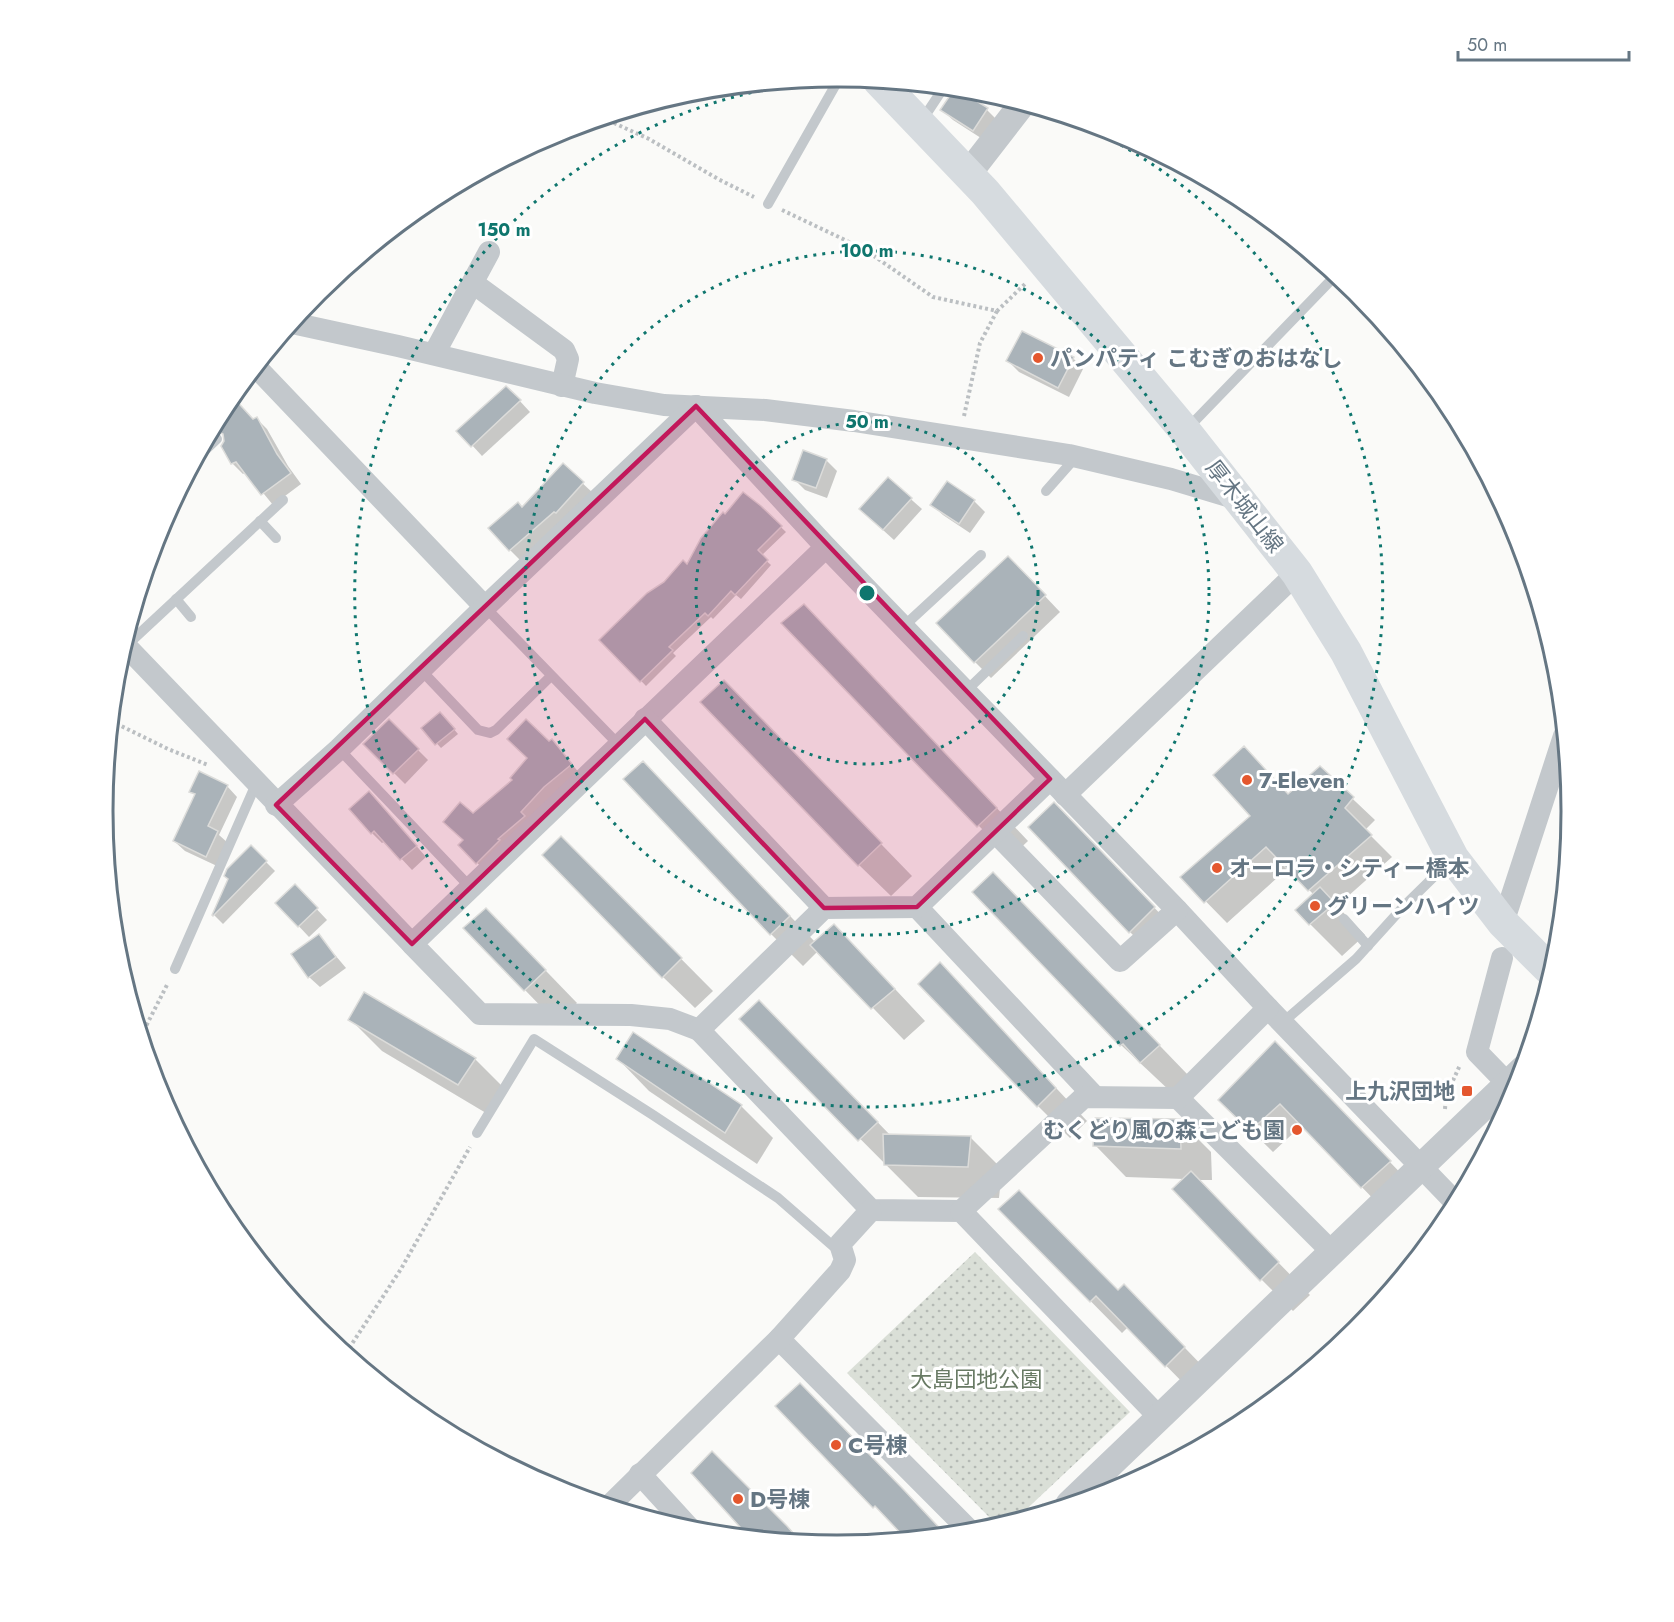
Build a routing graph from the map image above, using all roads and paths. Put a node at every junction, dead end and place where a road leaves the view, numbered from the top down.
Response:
1 (834, 87) edge
2 (887, 89) edge
3 (940, 94) edge
4 (1018, 111) edge
5 (613, 122) edge
6 (920, 123) junction
7 (968, 174) junction
8 (768, 204) junction
9 (489, 252) dead end
10 (1045, 264) junction
11 (1330, 281) edge
12 (473, 283) junction
13 (997, 311) junction
14 (301, 325) edge
15 (434, 354) junction
16 (261, 372) edge
17 (562, 386) junction
18 (696, 406) junction
19 (1185, 431) junction
20 (960, 437) junction
21 (1076, 457) junction
22 (1046, 491) dead end
23 (283, 500) dead end
24 (1241, 500) junction
25 (260, 521) junction
26 (276, 538) dead end
27 (826, 547) junction
28 (981, 555) dead end
29 (1297, 573) junction
30 (176, 599) junction
31 (485, 607) junction
32 (191, 617) dead end
33 (904, 626) junction
34 (135, 636) edge
35 (1023, 636) dead end
36 (131, 652) edge
37 (420, 669) junction
38 (551, 676) junction
39 (966, 691) junction
40 (645, 719) junction
41 (118, 725) edge
42 (619, 745) junction
43 (339, 749) junction
44 (1558, 754) edge
45 (212, 766) dead end
46 (256, 784) junction
47 (1058, 787) junction
48 (276, 805) junction
49 (996, 833) junction
50 (1453, 858) junction
51 (471, 888) junction
52 (917, 906) junction
53 (824, 908) junction
54 (1177, 910) junction
55 (1344, 919) dead end
56 (1503, 923) junction
57 (412, 944) junction
58 (1368, 946) junction
59 (1502, 958) dead end
60 (1544, 964) edge
61 (176, 969) joint
62 (1275, 1015) junction
63 (146, 1026) edge
64 (699, 1030) junction
65 (1511, 1074) edge
66 (1508, 1083) edge
67 (1095, 1097) junction
68 (1178, 1098) junction
69 (477, 1133) joint
70 (1420, 1167) junction
71 (1449, 1196) edge
72 (871, 1210) junction
73 (961, 1211) junction
74 (840, 1244) junction
75 (1333, 1253) junction
76 (779, 1339) junction
77 (350, 1346) edge
78 (1160, 1418) junction
79 (640, 1474) junction
80 (1081, 1493) edge
81 (615, 1500) edge
82 (679, 1517) edge
83 (963, 1524) edge

1 - 8 lane
2 - 6 main road, 厚木城山線
3 - 6 lane
4 - 7 street
5 - 8 path
6 - 7 main road, 厚木城山線
7 - 10 main road, 厚木城山線
8 - 13 path
9 - 12 street
10 - 13 path
10 - 19 main road, 厚木城山線
11 - 19 lane
12 - 15 street
12 - 17 street
13 - 20 path
14 - 15 street
15 - 17 street
16 - 31 street
17 - 18 street
18 - 20 street
18 - 27 street
18 - 31 street
19 - 24 main road, 厚木城山線
20 - 21 street
21 - 22 lane
21 - 24 street
23 - 25 lane
24 - 29 main road, 厚木城山線
25 - 26 lane
25 - 30 lane
27 - 33 street
27 - 40 street
28 - 33 lane
29 - 47 street
29 - 50 main road, 厚木城山線
30 - 32 lane
30 - 34 lane
31 - 37 street
31 - 38 lane
33 - 39 street
35 - 39 lane
36 - 46 street
37 - 38 lane
37 - 43 street
38 - 42 lane
39 - 47 street
40 - 42 street
40 - 53 street
41 - 45 path
42 - 51 street
43 - 48 street
43 - 51 lane
44 - 56 street
46 - 48 street
46 - 61 lane
47 - 49 street
47 - 54 street
48 - 57 street
49 - 52 street
49 - 54 street
50 - 56 main road, 厚木城山線
50 - 58 lane
51 - 57 street
52 - 53 street
52 - 67 street
53 - 64 street
54 - 62 street
55 - 58 lane
56 - 60 main road, 厚木城山線
57 - 64 street
58 - 62 lane
59 - 65 street
61 - 63 path
62 - 68 street
62 - 70 street
64 - 72 street
66 - 70 street
67 - 68 street
67 - 73 street
68 - 75 street
69 - 74 lane
69 - 77 path
70 - 71 street
70 - 75 street
72 - 73 street
72 - 74 street
73 - 78 street
74 - 76 street
75 - 78 street
76 - 79 street
76 - 83 street
78 - 80 street
79 - 81 street
79 - 82 street

